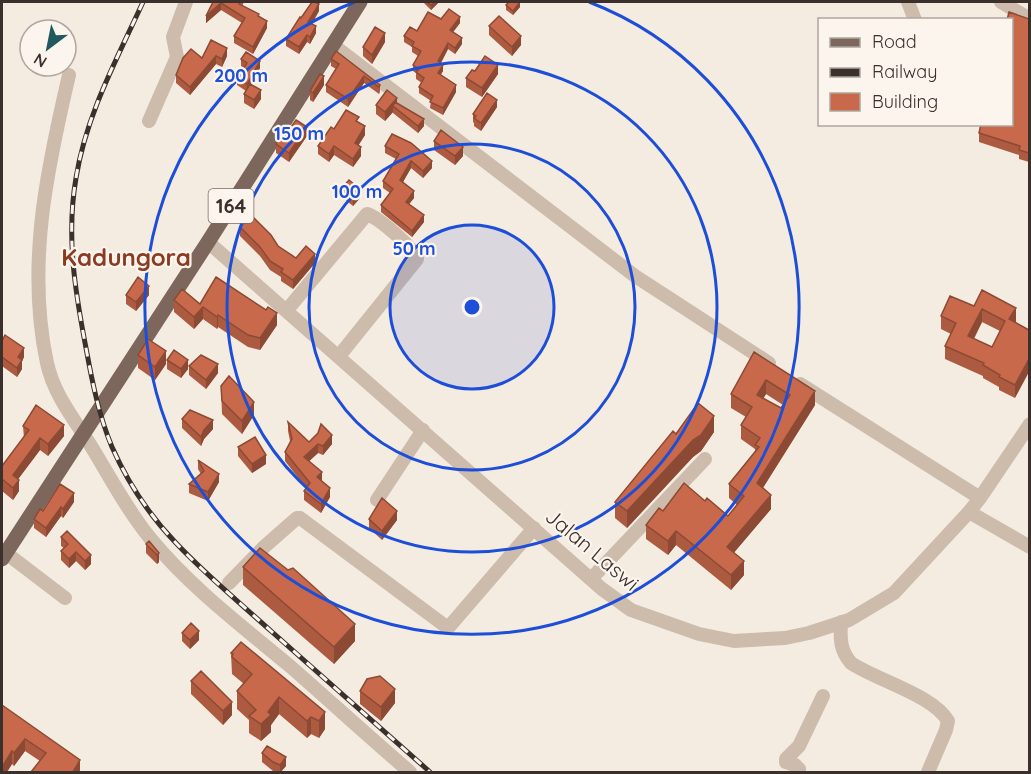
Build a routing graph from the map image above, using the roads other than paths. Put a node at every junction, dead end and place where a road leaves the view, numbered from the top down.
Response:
1 (186, 2) edge
2 (360, 2) edge
3 (908, 2) edge
4 (1001, 2) edge
5 (914, 18) edge
6 (1029, 20) edge
7 (333, 45) junction
8 (68, 78) edge
9 (148, 121) dead end
10 (208, 242) junction
11 (287, 310) junction
12 (339, 356) junction
13 (1029, 424) edge
14 (423, 430) junction
15 (82, 432) junction
16 (705, 459) dead end
17 (981, 498) junction
18 (377, 500) dead end
19 (969, 512) junction
20 (534, 528) junction
21 (1029, 548) edge
22 (4, 556) edge
23 (591, 579) junction
24 (229, 583) dead end
25 (65, 598) dead end
26 (841, 622) junction
27 (824, 696) dead end
28 (410, 772) edge
29 (797, 772) edge
30 (928, 772) edge

1 - 9 street
2 - 7 main road, 164
3 - 5 street
4 - 6 street
7 - 10 main road, 164
7 - 17 street
8 - 15 street
10 - 11 street, Jalan Laswi
10 - 15 main road, 164
11 - 12 street, Jalan Laswi
11 - 12 street
12 - 14 street, Jalan Laswi
13 - 17 street, Jalan Laswi
14 - 18 street
14 - 20 street, Jalan Laswi
15 - 22 main road, 164
15 - 28 street
16 - 23 street
17 - 19 street, Jalan Laswi
19 - 21 street
19 - 26 street, Jalan Laswi
20 - 23 street, Jalan Laswi
20 - 24 street
22 - 25 street
23 - 26 street, Jalan Laswi
26 - 30 street
27 - 29 street

